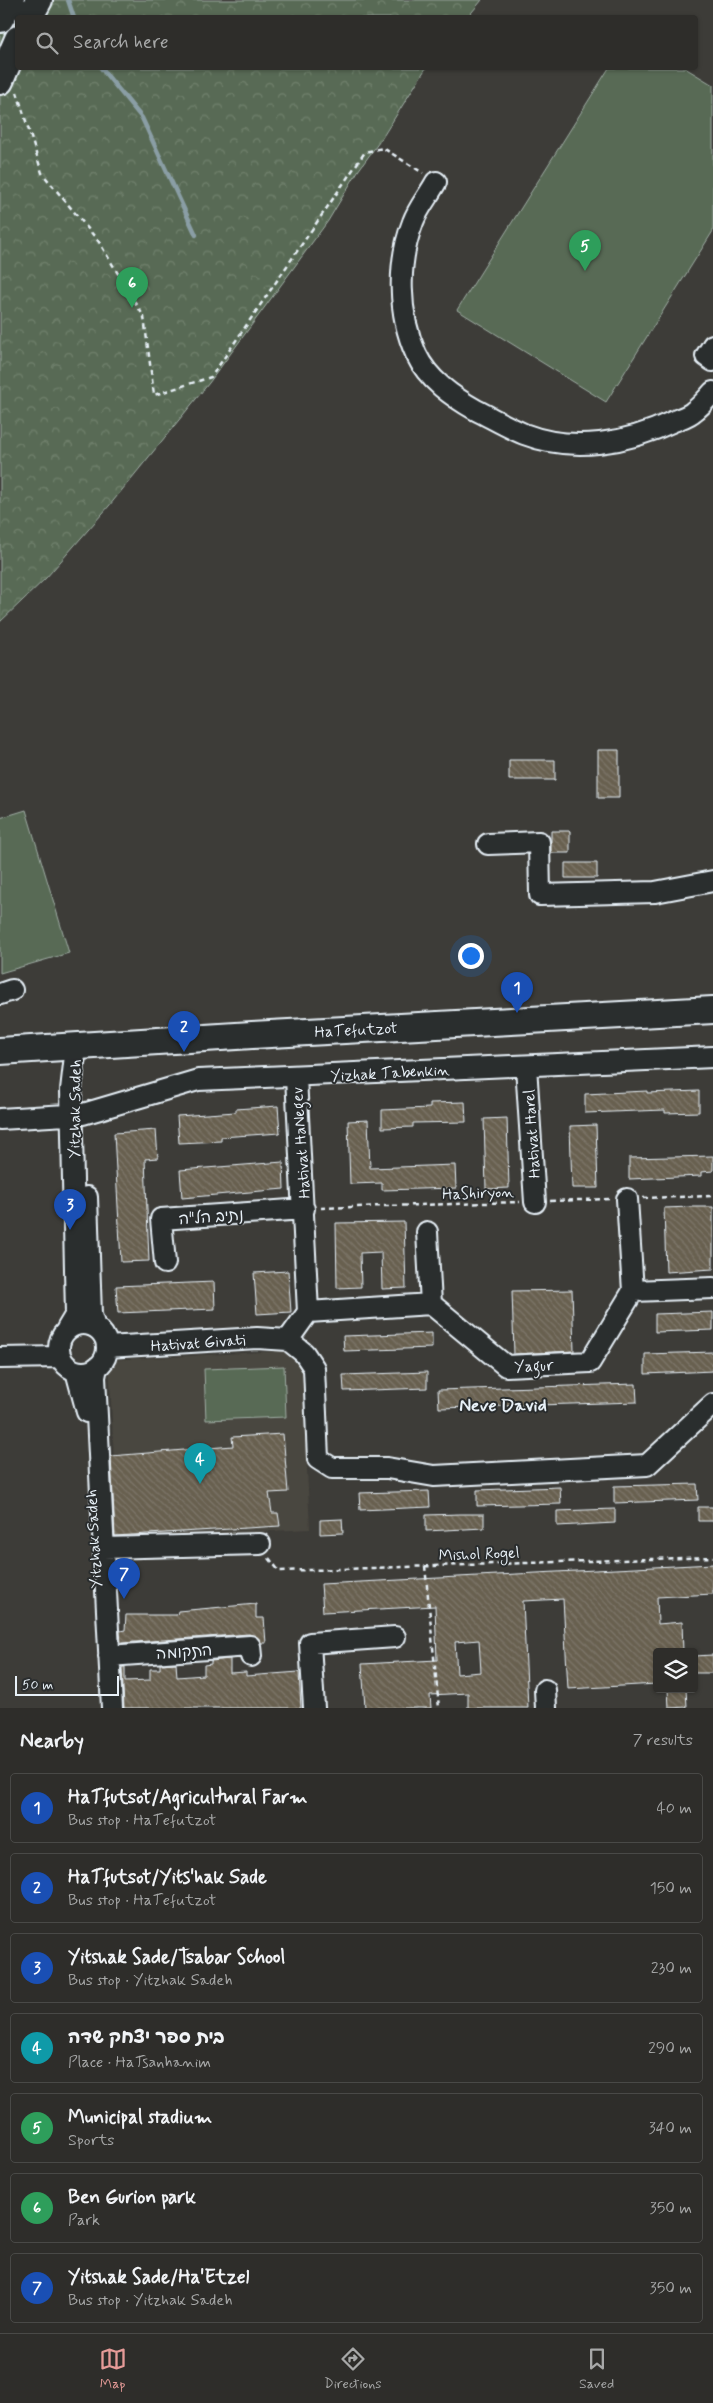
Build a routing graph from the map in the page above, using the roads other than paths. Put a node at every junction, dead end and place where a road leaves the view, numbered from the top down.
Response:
1 (11, 0) edge
2 (39, 0) edge
3 (31, 15) edge
4 (0, 18) edge
5 (15, 53) edge
6 (8, 86) edge
7 (436, 182) road end
8 (713, 345) edge
9 (713, 361) edge
10 (713, 392) edge
11 (488, 844) dead end
12 (713, 882) edge
13 (713, 1010) edge
14 (76, 1047) junction
15 (0, 1052) edge
16 (713, 1057) edge
17 (526, 1066) junction
18 (296, 1077) junction
19 (77, 1115) junction
20 (0, 1119) edge
21 (628, 1199) road end
22 (536, 1202) road end
23 (304, 1209) junction
24 (427, 1232) dead end
25 (165, 1263) dead end
26 (713, 1288) edge
27 (633, 1291) junction
28 (431, 1304) junction
29 (308, 1312) junction
30 (95, 1327) junction
31 (68, 1329) junction
32 (288, 1340) junction
33 (107, 1348) junction
34 (60, 1357) junction
35 (0, 1358) edge
36 (97, 1367) junction
37 (76, 1371) junction
38 (713, 1404) edge
39 (260, 1544) road end
40 (104, 1548) junction
41 (395, 1637) dead end
42 (109, 1656) junction
43 (251, 1656) dead end
44 (102, 1708) edge
45 (112, 1708) edge
46 (314, 1708) edge

1 - 4 main road
2 - 3 main road
5 - 6 main road
7 - 10 street
8 - 9 street
11 - 12 street
13 - 14 main road, HaTefutzot
14 - 15 main road, HaTefutzot
14 - 19 street, Yitzhak Sadeh
16 - 17 street, Yizhak Tabenkin
17 - 18 street, Yizhak Tabenkin
17 - 22 street, Hativat Harel
18 - 19 street, Yizhak Tabenkin
18 - 23 street, Hativat HaNegev
19 - 20 street, Yizhak Tabenkin
19 - 30 street, Yitzhak Sadeh
19 - 31 street, Yitzhak Sadeh
21 - 27 street
23 - 25 street, נתיב הל"ה
23 - 29 street, Hativat HaNegev
24 - 28 street
26 - 27 street
27 - 28 street, Yagur
28 - 29 street
29 - 32 street
30 - 31 street
30 - 33 street
31 - 34 street
32 - 33 street, Hativat Givati
32 - 38 street
33 - 36 street
34 - 35 street
34 - 37 street
36 - 37 street
36 - 40 street, Yitzhak Sadeh
37 - 44 street, Yitzhak Sadeh
39 - 40 street
40 - 42 street, Yitzhak Sadeh
41 - 46 street
42 - 43 street, התקומה
42 - 45 street, Yitzhak Sadeh

